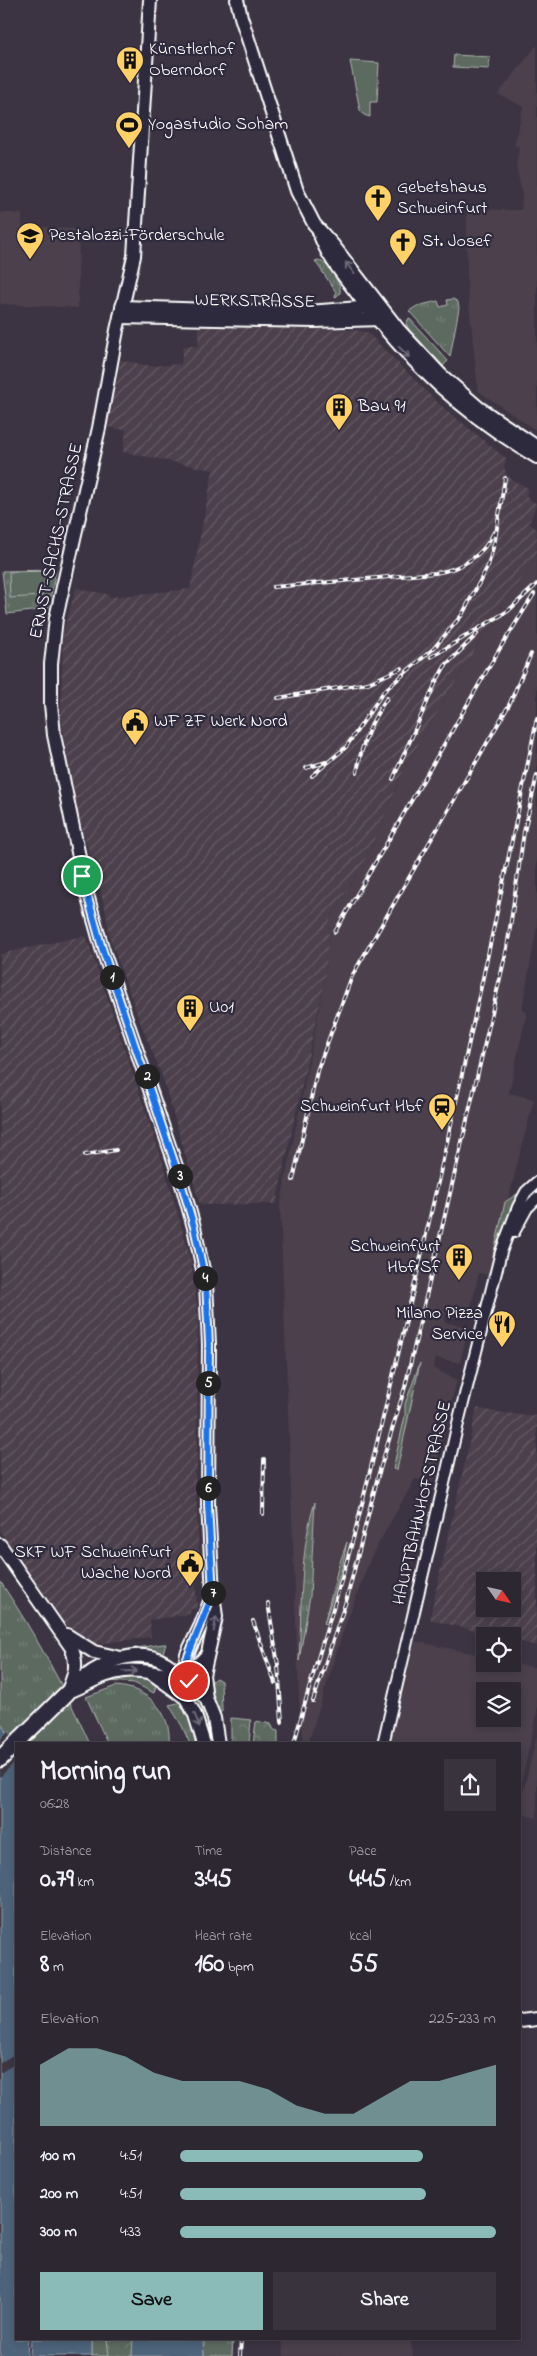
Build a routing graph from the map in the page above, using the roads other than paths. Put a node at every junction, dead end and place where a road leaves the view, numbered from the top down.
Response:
1 (150, 0) edge
2 (238, 0) edge
3 (318, 230) junction
4 (348, 282) junction
5 (374, 307) junction
6 (335, 309) junction
7 (121, 312) junction
8 (383, 319) junction
9 (437, 379) junction
10 (537, 447) edge
11 (537, 457) edge
12 (537, 1182) edge
13 (537, 1198) edge
14 (498, 1270) junction
15 (0, 1545) edge
16 (213, 1593) junction
17 (61, 1631) junction
18 (189, 1649) junction
19 (207, 1655) junction
20 (124, 1658) junction
21 (165, 1662) junction
22 (105, 1670) junction
23 (153, 1674) junction
24 (182, 1674) junction
25 (67, 1693) junction
26 (186, 1698) junction
27 (206, 1698) junction
28 (16, 1742) edge
29 (203, 1742) edge
30 (218, 1742) edge
31 (383, 1742) edge
32 (15, 1743) edge
33 (0, 1758) edge
34 (537, 2011) edge
35 (521, 2012) edge
36 (537, 2019) edge
37 (521, 2021) edge

1 - 7 main road, ERNST-SACHS-STRASSE
2 - 3 main road
3 - 4 main road
5 -> 3 main road
4 - 5 main road
4 - 6 main road
5 - 6 main road, WERKSTRASSE
5 - 8 main road
6 - 7 main road, WERKSTRASSE
7 - 8 main road, WERKSTRASSE
7 - 16 main road, ERNST-SACHS-STRASSE
8 - 9 main road
9 - 10 main road
9 - 11 main road
12 - 14 street, HAUPTBAHNHOFSTRASSE
13 - 14 street, HAUPTBAHNHOFSTRASSE
14 - 31 street, HAUPTBAHNHOFSTRASSE
15 - 17 main road
16 - 18 main road, ERNST-SACHS-STRASSE
19 -> 16 main road, ERNST-SACHS-STRASSE
17 - 20 main road
17 - 25 main road
18 - 21 main road
18 - 24 main road, ERNST-SACHS-STRASSE
19 - 24 main road
19 - 27 main road, ERNST-SACHS-STRASSE
20 - 21 main road
20 - 22 main road
21 - 24 main road
22 -> 23 main road
22 - 25 main road
23 - 24 main road
23 - 26 main road
24 - 26 main road, ERNST-SACHS-STRASSE
24 - 27 main road
25 - 28 highway
26 -> 29 main road, ERNST-SACHS-STRASSE
27 - 30 main road, ERNST-SACHS-STRASSE
32 - 33 highway
34 - 35 main road
36 - 37 main road

